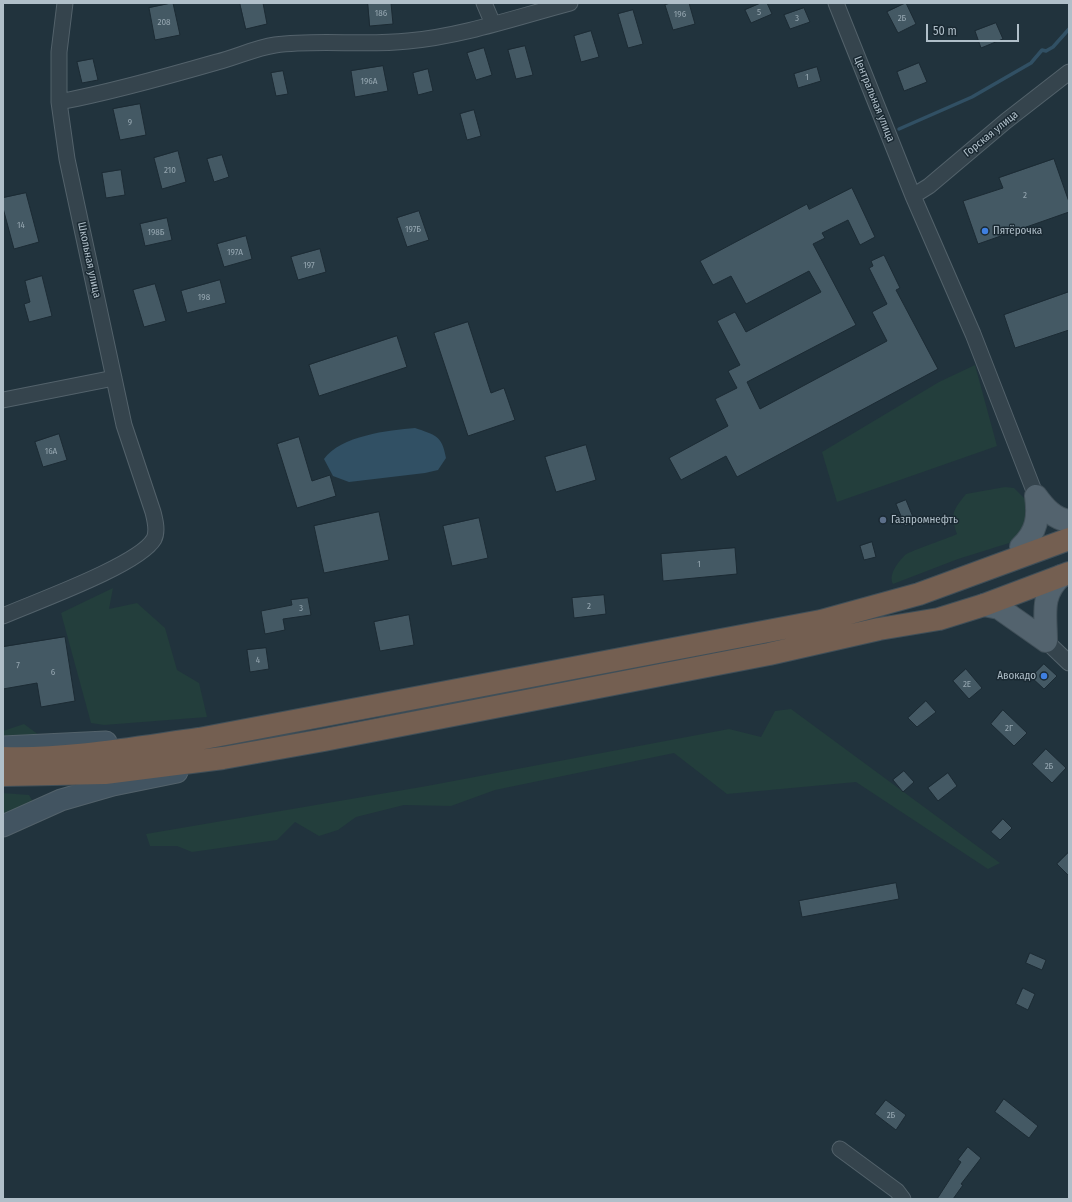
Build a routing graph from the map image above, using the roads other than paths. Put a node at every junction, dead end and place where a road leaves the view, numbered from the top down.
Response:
1 (65, 3) edge
2 (484, 3) edge
3 (570, 3) edge
4 (836, 3) edge
5 (493, 24) junction
6 (1069, 72) edge
7 (59, 102) junction
8 (913, 196) junction
9 (114, 378) junction
10 (3, 400) edge
11 (1036, 496) junction
12 (1069, 521) edge
13 (1069, 528) edge
14 (1069, 539) edge
15 (1021, 546) junction
16 (1066, 569) edge
17 (984, 606) junction
18 (3, 616) edge
19 (879, 629) junction
20 (1046, 641) junction
21 (682, 647) junction
22 (1069, 663) edge
23 (198, 739) junction
24 (3, 747) edge
25 (3, 758) edge
26 (223, 758) junction
27 (3, 775) edge
28 (3, 826) edge
29 (840, 1149) dead end
30 (903, 1199) edge

1 - 7 street, Школьная улица
2 - 5 street
3 - 5 street
4 - 8 street, Центральная улица
5 - 7 street
6 - 8 street, Горская улица
7 - 9 street, Школьная улица
8 - 11 street, Центральная улица
9 - 10 street
9 - 18 street, Школьная улица
11 - 12 main road
11 - 15 main road
13 - 15 highway
14 - 21 highway
15 - 21 highway
16 - 17 highway
16 - 19 highway
16 - 20 main road
17 - 19 highway
17 - 20 main road
19 - 26 highway
20 - 22 street
21 - 23 highway
23 - 24 street
23 - 25 highway
26 - 27 highway
26 - 28 street
29 - 30 street

